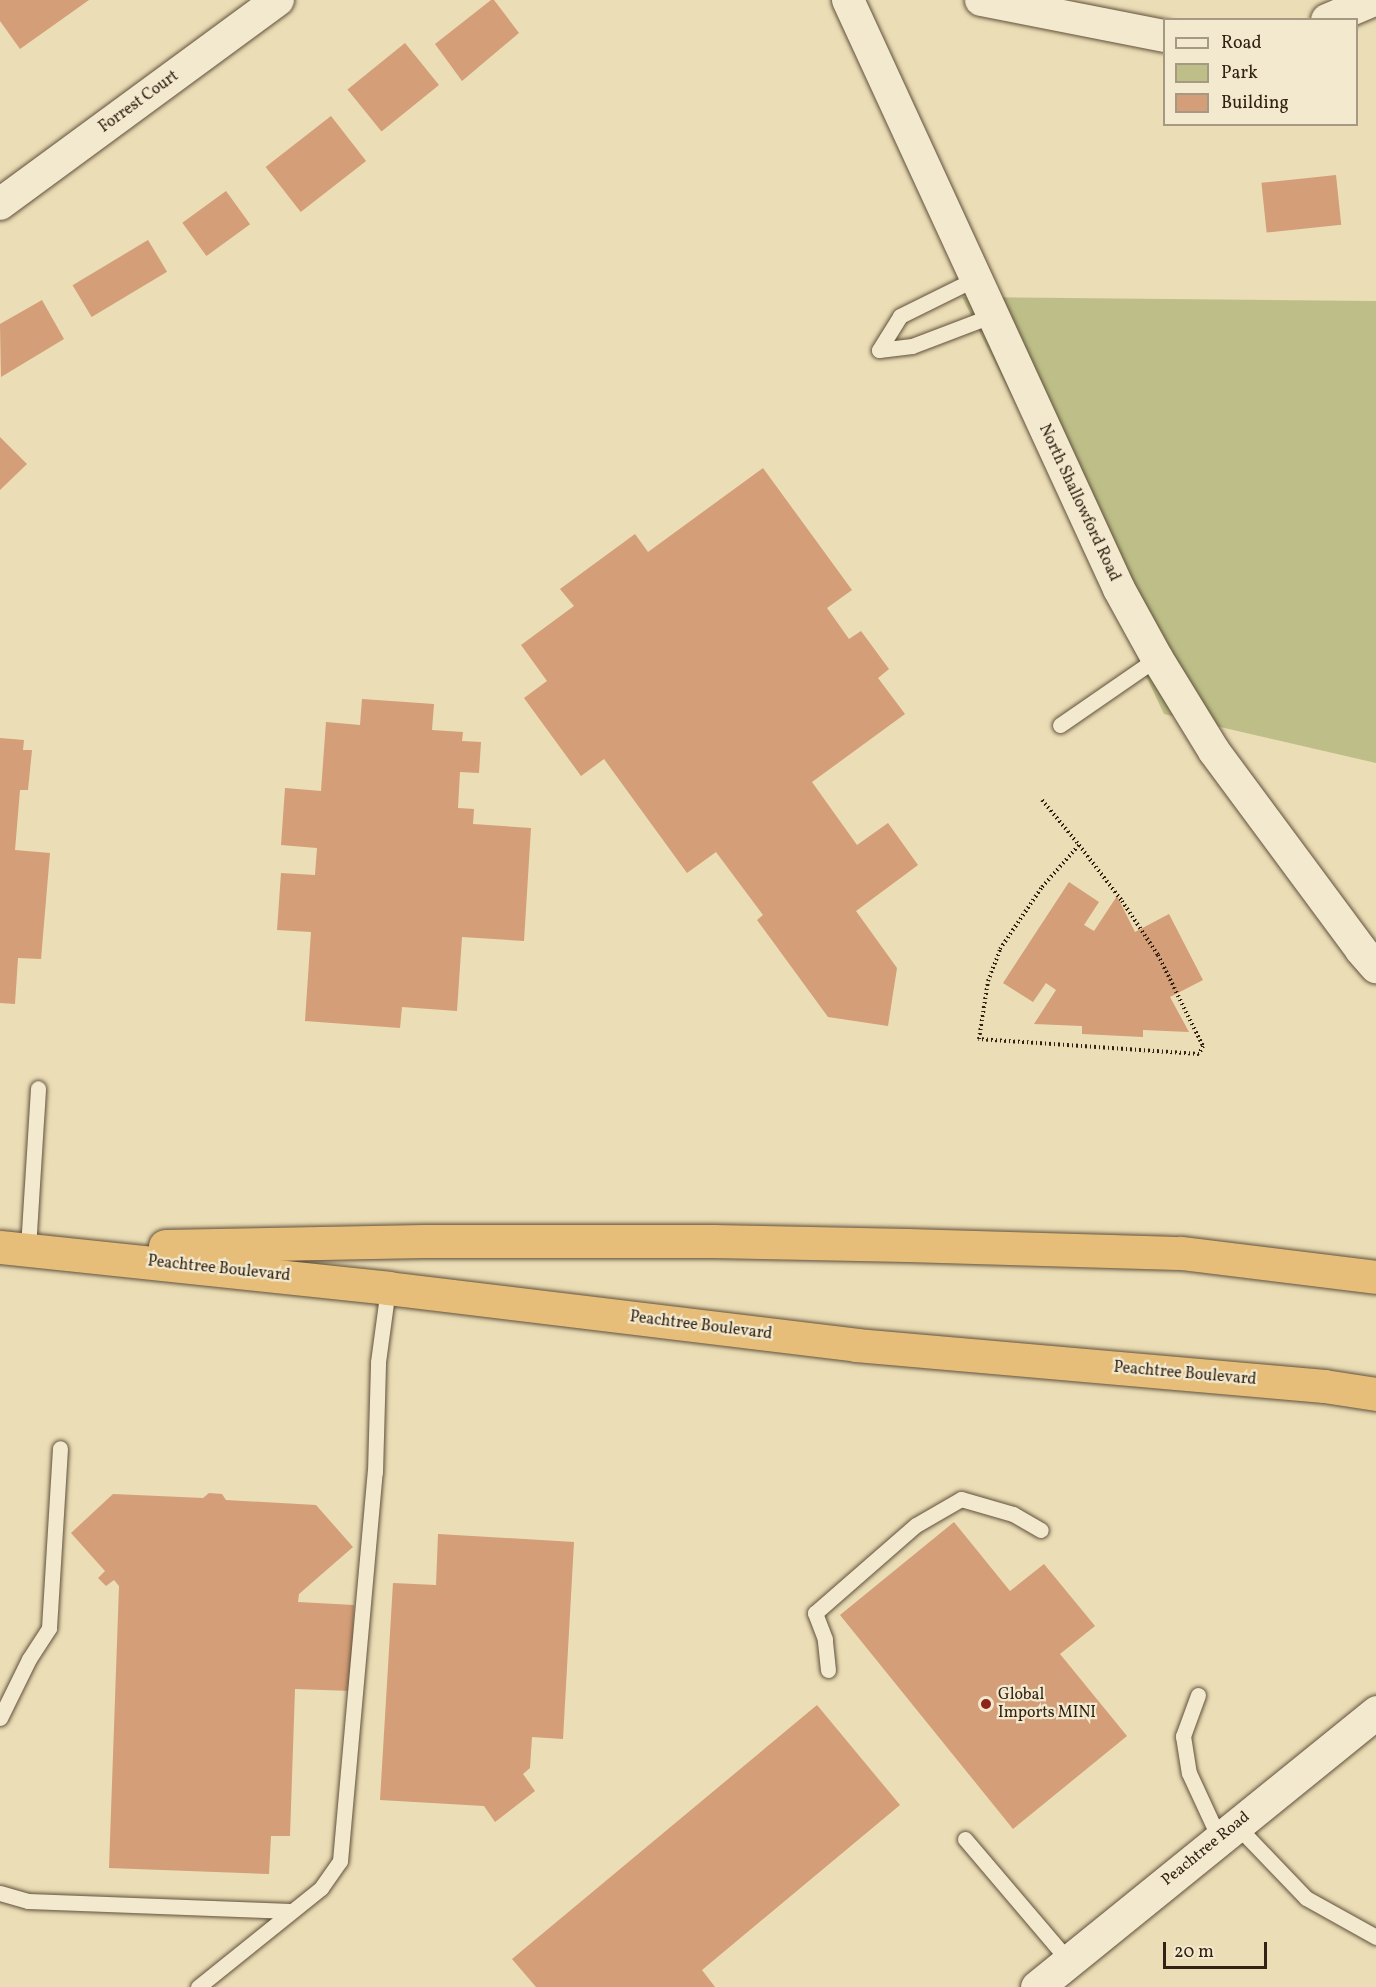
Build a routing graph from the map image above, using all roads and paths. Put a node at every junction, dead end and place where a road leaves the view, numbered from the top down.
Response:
1 (278, 0) edge
2 (981, 0) edge
3 (1374, 0) edge
4 (851, 1) edge
5 (1332, 18) edge
6 (1163, 36) edge
7 (0, 204) edge
8 (975, 279) junction
9 (991, 316) junction
10 (1157, 658) junction
11 (1060, 725) dead end
12 (1042, 800) dead end
13 (1078, 845) junction
14 (1376, 967) edge
15 (38, 1088) dead end
16 (14, 1247) edge
17 (1376, 1277) edge
18 (388, 1288) junction
19 (1376, 1394) edge
20 (60, 1448) dead end
21 (1041, 1530) dead end
22 (828, 1670) dead end
23 (1198, 1695) dead end
24 (1376, 1712) edge
25 (0, 1718) edge
26 (1228, 1831) junction
27 (965, 1839) dead end
28 (0, 1893) edge
29 (291, 1911) junction
30 (1376, 1936) edge
31 (1069, 1961) junction
32 (198, 1987) edge
33 (1037, 1987) edge

1 - 7 street, Forrest Court
2 - 6 street
3 - 5 street
4 - 8 street, North Shallowford Road
8 - 9 street, North Shallowford Road
8 - 9 lane
9 - 10 street, North Shallowford Road
10 - 11 lane
10 - 14 street, North Shallowford Road
12 - 13 path
13 - 13 path
15 - 16 lane
16 - 17 highway, Peachtree Boulevard
16 - 18 highway, Peachtree Boulevard
18 - 19 highway, Peachtree Boulevard
18 - 29 lane
20 - 25 lane
21 - 22 lane
23 - 26 lane
24 - 26 street, Peachtree Road
26 - 30 lane
26 - 31 street, Peachtree Road
27 - 31 lane
28 - 29 lane
29 - 32 lane
31 - 33 street, Peachtree Road

